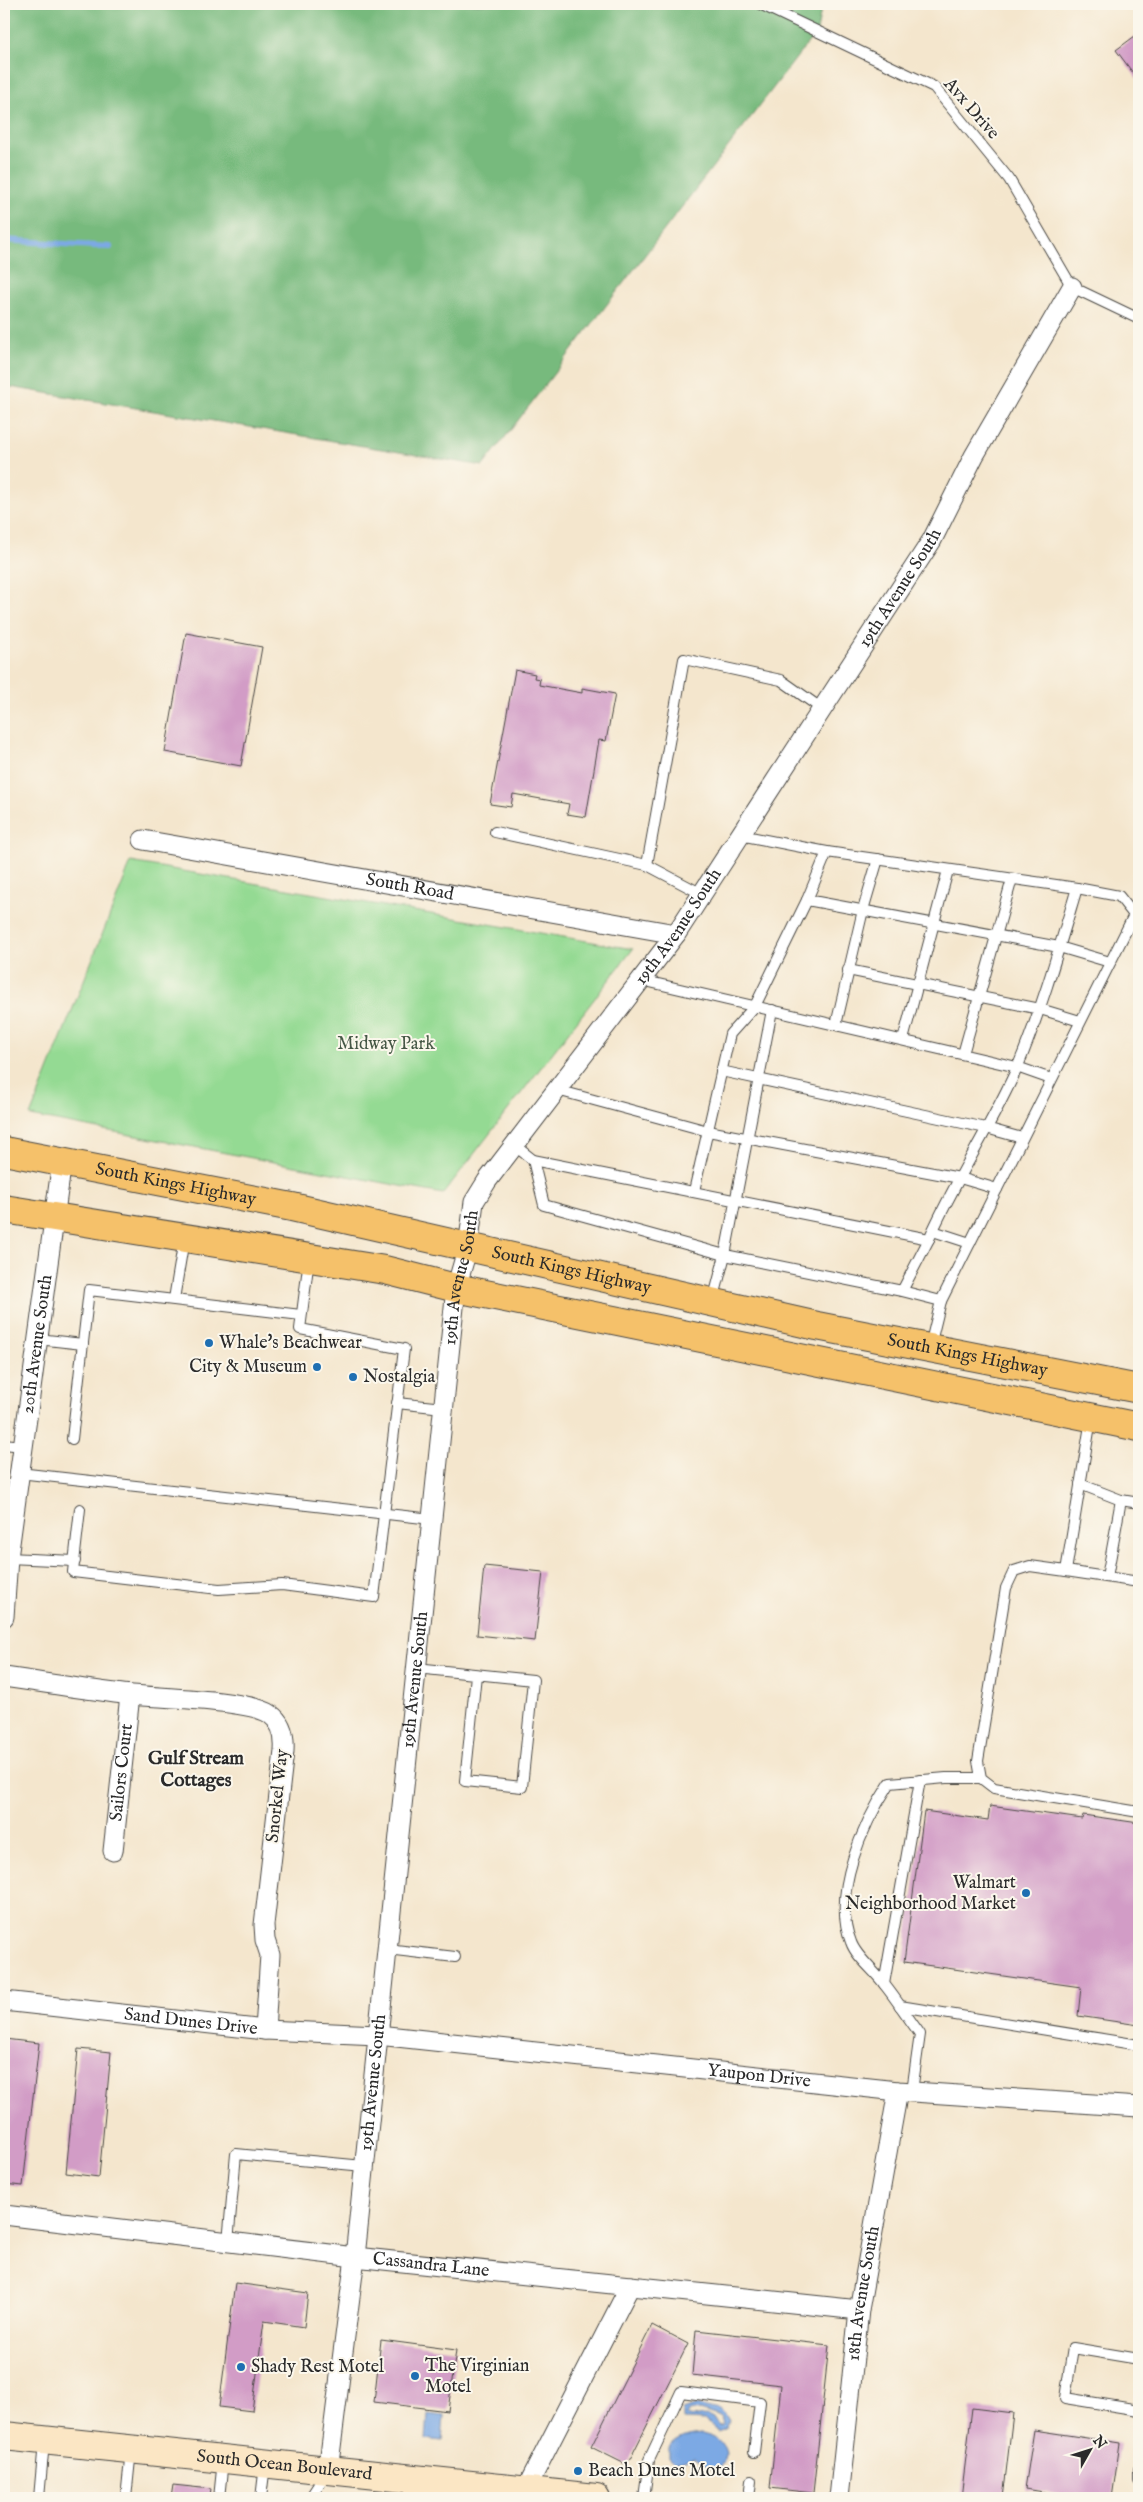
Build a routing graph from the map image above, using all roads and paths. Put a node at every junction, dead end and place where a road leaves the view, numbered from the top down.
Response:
1 (760, 4) edge
2 (1072, 287) junction
3 (1139, 320) edge
4 (822, 709) junction
5 (495, 832) dead end
6 (740, 835) junction
7 (143, 840) dead end
8 (827, 852) junction
9 (878, 859) junction
10 (647, 865) junction
11 (948, 870) junction
12 (1012, 879) junction
13 (1077, 888) junction
14 (702, 894) junction
15 (807, 900) junction
16 (863, 910) junction
17 (932, 922) junction
18 (676, 934) junction
19 (996, 936) junction
20 (1059, 947) junction
21 (1110, 962) junction
22 (848, 970) junction
23 (640, 980) junction
24 (917, 983) junction
25 (979, 995) junction
26 (755, 1006) junction
27 (1040, 1008) junction
28 (772, 1010) junction
29 (1080, 1021) junction
30 (836, 1025) junction
31 (903, 1040) junction
32 (963, 1054) junction
33 (1017, 1067) junction
34 (722, 1071) junction
35 (1051, 1079) junction
36 (758, 1080) junction
37 (557, 1090) junction
38 (986, 1128) junction
39 (708, 1131) junction
40 (1022, 1138) junction
41 (747, 1139) junction
42 (514, 1145) junction
43 (4, 1151) edge
44 (533, 1160) junction
45 (62, 1162) junction
46 (960, 1178) junction
47 (997, 1189) junction
48 (694, 1191) junction
49 (736, 1200) junction
50 (4, 1209) edge
51 (54, 1219) junction
52 (931, 1235) junction
53 (184, 1239) junction
54 (970, 1243) junction
55 (468, 1247) junction
56 (725, 1255) junction
57 (309, 1258) junction
58 (456, 1288) junction
59 (902, 1291) junction
60 (174, 1299) junction
61 (941, 1301) junction
62 (713, 1302) junction
63 (301, 1315) junction
64 (38, 1339) junction
65 (83, 1344) junction
66 (930, 1348) junction
67 (1139, 1389) edge
68 (397, 1403) junction
69 (443, 1408) junction
70 (1091, 1418) junction
71 (1139, 1427) edge
72 (72, 1439) dead end
73 (4, 1444) edge
74 (23, 1446) junction
75 (20, 1473) junction
76 (1080, 1484) junction
77 (1121, 1500) junction
78 (1139, 1503) edge
79 (80, 1509) dead end
80 (384, 1513) junction
81 (432, 1519) junction
82 (6, 1557) edge
83 (75, 1560) junction
84 (1066, 1571) junction
85 (1106, 1577) junction
86 (1139, 1582) edge
87 (4, 1617) edge
88 (416, 1668) junction
89 (476, 1675) junction
90 (4, 1677) edge
91 (130, 1694) junction
92 (981, 1778) junction
93 (920, 1780) junction
94 (1139, 1812) edge
95 (113, 1851) dead end
96 (387, 1949) junction
97 (455, 1957) dead end
98 (884, 1984) junction
99 (4, 2001) edge
100 (900, 2006) junction
101 (265, 2030) junction
102 (378, 2035) junction
103 (1139, 2045) edge
104 (905, 2091) junction
105 (1139, 2107) edge
106 (364, 2166) junction
107 (4, 2215) edge
108 (228, 2242) junction
109 (355, 2257) junction
110 (630, 2286) junction
111 (859, 2310) junction
112 (1139, 2359) edge
113 (1139, 2410) edge
114 (4, 2436) edge
115 (44, 2441) junction
116 (131, 2450) junction
117 (754, 2452) dead end
118 (223, 2460) junction
119 (265, 2464) junction
120 (1139, 2469) edge
121 (328, 2471) junction
122 (1139, 2480) edge
123 (751, 2481) dead end
124 (523, 2495) edge
125 (39, 2498) edge
126 (126, 2498) edge
127 (219, 2498) edge
128 (261, 2498) edge
129 (310, 2498) edge
130 (596, 2498) edge
131 (644, 2498) edge
132 (749, 2498) edge
133 (839, 2498) edge

1 - 2 lane, Avx Drive
2 - 3 lane
2 - 4 street, 19th Avenue South
4 - 6 street, 19th Avenue South
4 - 10 lane
5 - 10 lane
6 - 8 lane
6 - 14 street, 19th Avenue South
7 - 18 street, South Road
8 - 9 lane
8 - 15 lane
9 - 11 lane
9 - 16 lane
10 - 14 lane
11 - 12 lane
11 - 17 lane
12 - 13 lane
12 - 19 lane
13 - 20 lane
13 - 21 lane
14 - 18 street, 19th Avenue South
15 - 16 lane
15 - 26 lane
16 - 17 lane
16 - 22 lane
17 - 19 lane
17 - 24 lane
18 - 23 street, 19th Avenue South
19 - 20 lane
19 - 25 lane
20 - 21 lane
20 - 27 lane
21 - 29 lane
22 - 24 lane
22 - 30 lane
23 - 26 lane
23 - 37 street, 19th Avenue South
24 - 25 lane
24 - 31 lane
25 - 27 lane
25 - 32 lane
26 - 28 lane
26 - 34 lane
27 - 29 lane
27 - 33 lane
28 - 30 lane
28 - 36 lane
29 - 35 lane
30 - 31 lane
31 - 32 lane
32 - 33 lane
33 - 35 lane
33 - 38 lane
34 - 36 lane
34 - 39 lane
35 - 40 lane
36 - 38 lane
36 - 41 lane
37 - 39 lane
37 - 42 street, 19th Avenue South
38 - 40 lane
38 - 46 lane
39 - 41 lane
39 - 48 lane
40 - 47 lane
41 - 46 lane
41 - 49 lane
42 - 44 lane
42 - 55 street, 19th Avenue South
43 - 45 main road, South Kings Highway
44 - 48 lane
44 - 56 lane
45 - 51 street, 20th Avenue South
45 - 55 main road, South Kings Highway
46 - 47 lane
46 - 52 lane
47 - 54 lane
48 - 49 lane
49 - 52 lane
49 - 56 lane
50 - 51 main road, South Kings Highway
51 - 53 main road, South Kings Highway
51 - 64 street, 20th Avenue South
52 - 54 lane
52 - 59 lane
53 - 57 main road, South Kings Highway
53 - 60 lane
54 - 61 lane
55 - 58 street, 19th Avenue South
55 - 62 main road, South Kings Highway
56 - 59 lane
56 - 62 lane
57 - 58 main road, South Kings Highway
57 - 63 lane
58 - 69 street, 19th Avenue South
58 - 70 main road, South Kings Highway
59 - 61 lane
60 - 63 lane
60 - 65 lane
61 - 66 lane
62 - 66 main road, South Kings Highway
63 - 68 lane
64 - 65 lane
64 - 74 street, 20th Avenue South
65 - 72 lane
66 - 67 main road, South Kings Highway
68 - 69 lane
68 - 80 lane
69 - 81 street, 19th Avenue South
70 - 71 main road, South Kings Highway
70 - 76 lane
73 - 74 lane
74 - 75 street, 20th Avenue South
75 - 80 lane
75 - 82 street, 20th Avenue South
76 - 77 lane
76 - 84 lane
77 - 78 lane
77 - 85 lane
79 - 83 lane
80 - 81 lane
80 - 83 lane
81 - 88 street, 19th Avenue South
82 - 83 lane
82 - 87 street, 20th Avenue South
84 - 85 lane
84 - 92 lane
85 - 86 lane
88 - 89 lane
88 - 96 street, 19th Avenue South
89 - 89 lane
90 - 91 street, Snorkel Way
91 - 95 street, Sailors Court
91 - 101 street, Snorkel Way
92 - 93 lane
92 - 94 lane
93 - 98 lane
93 - 98 lane
96 - 97 lane
96 - 102 street, 19th Avenue South
98 - 100 lane
99 - 101 street, Sand Dunes Drive
100 - 103 lane
100 - 104 lane
101 - 102 street, Sand Dunes Drive
102 - 104 street, Yaupon Drive
102 - 106 street, 19th Avenue South
104 - 105 street, Yaupon Drive
104 - 111 street, 18th Avenue South
106 - 108 lane
106 - 109 street, 19th Avenue South
107 - 108 street, Cassandra Lane
108 - 109 street, Cassandra Lane
109 - 110 street, Cassandra Lane
109 - 121 street, 19th Avenue South
110 - 111 street, Cassandra Lane
110 - 124 street
111 - 133 street, 18th Avenue South
112 - 113 lane
114 - 115 main road, South Ocean Boulevard
115 - 116 main road, South Ocean Boulevard
115 - 125 lane
116 - 118 main road, South Ocean Boulevard
116 - 126 lane
117 - 131 lane
118 - 119 main road, South Ocean Boulevard
118 - 127 lane
119 - 121 main road, South Ocean Boulevard
119 - 128 lane
120 - 122 lane
121 - 124 main road, South Ocean Boulevard
121 - 129 lane
123 - 132 lane
124 - 130 main road, South Ocean Boulevard

